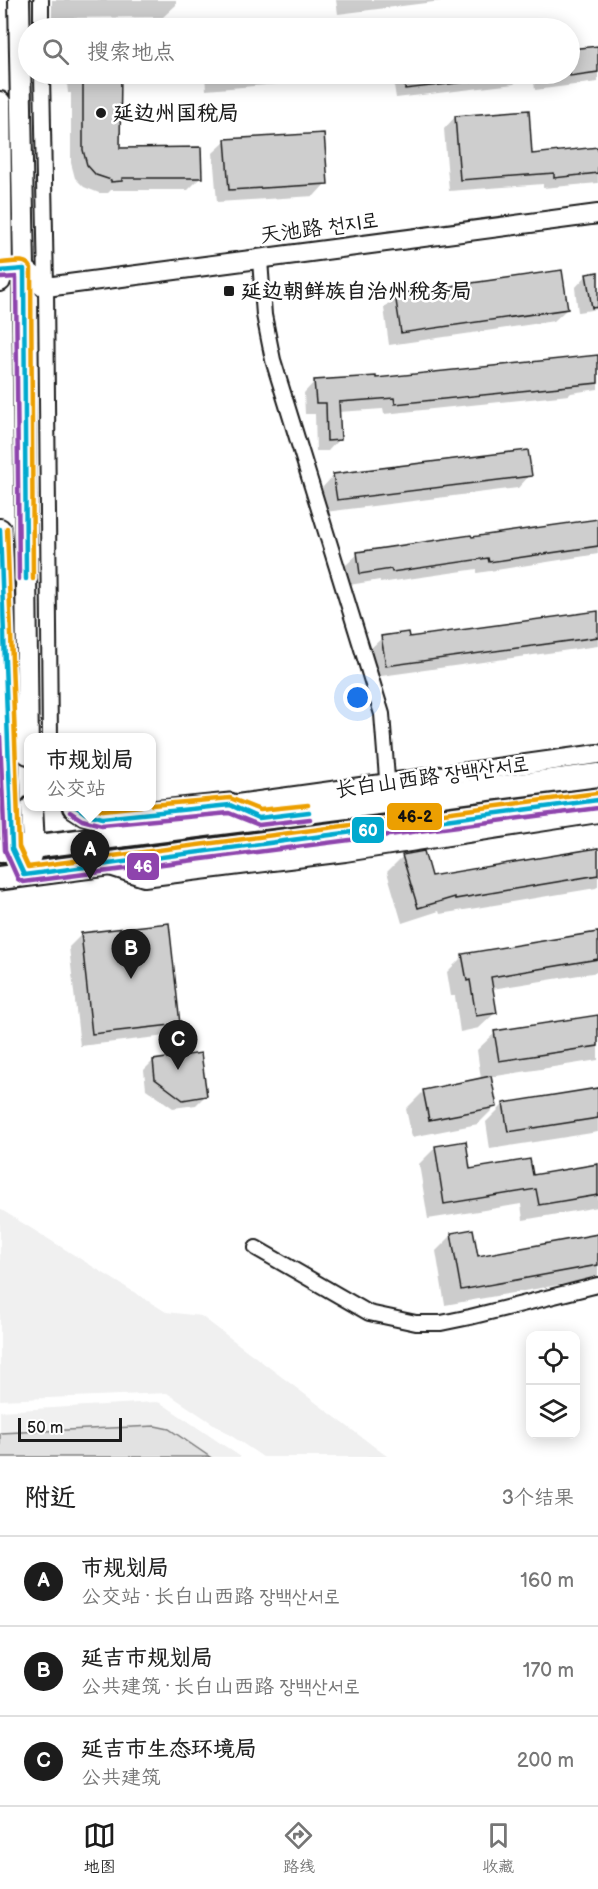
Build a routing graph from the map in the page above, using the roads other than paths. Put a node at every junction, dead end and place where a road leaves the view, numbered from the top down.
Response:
1 (19, 0) edge
2 (41, 0) edge
3 (19, 18) edge
4 (41, 18) edge
5 (21, 84) edge
6 (42, 84) edge
7 (0, 102) edge
8 (1, 163) edge
9 (598, 214) edge
10 (260, 260) junction
11 (24, 269) junction
12 (1, 275) edge
13 (46, 287) junction
14 (23, 291) junction
15 (0, 292) edge
16 (0, 529) edge
17 (50, 733) edge
18 (23, 752) edge
19 (598, 754) edge
20 (0, 774) edge
21 (598, 775) edge
22 (388, 792) junction
23 (598, 800) edge
24 (230, 805) junction
25 (30, 811) edge
26 (81, 811) edge
27 (598, 813) edge
28 (259, 818) junction
29 (16, 849) edge
30 (105, 864) junction
31 (24, 875) junction
32 (0, 878) edge
33 (256, 1248) dead end
34 (598, 1285) edge

1 - 3 main road
2 - 4 street
5 - 11 main road
6 - 13 street
7 - 8 main road
8 - 12 main road
9 - 10 street, 天池路 천지로
10 - 13 street, 天池路 천지로
10 - 22 street
11 - 12 main road
11 - 13 main road
11 - 14 main road
13 - 14 main road, 天池路 천지로
13 - 17 street
14 - 15 main road, 天池路 천지로
14 - 18 main road
16 - 18 main road
18 - 20 main road
18 - 29 main road
19 - 22 street, 长白山西路 장백산서로
21 - 22 main road, 长白山西路 장백산서로
22 - 24 street, 长白山西路 장백산서로
22 - 28 main road, 长白山西路 장백산서로
23 - 30 main road, 长白山西路 장백산서로
24 - 26 main road
24 - 28 main road
25 - 29 main road
27 - 30 street, 长白山西路 장백산서로
28 - 29 main road, 长白山西路 장백산서로
29 - 31 main road
30 - 31 main road, 长白山西路 장백산서로
31 - 32 main road, 长白山西路 장백산서로
33 - 34 street

